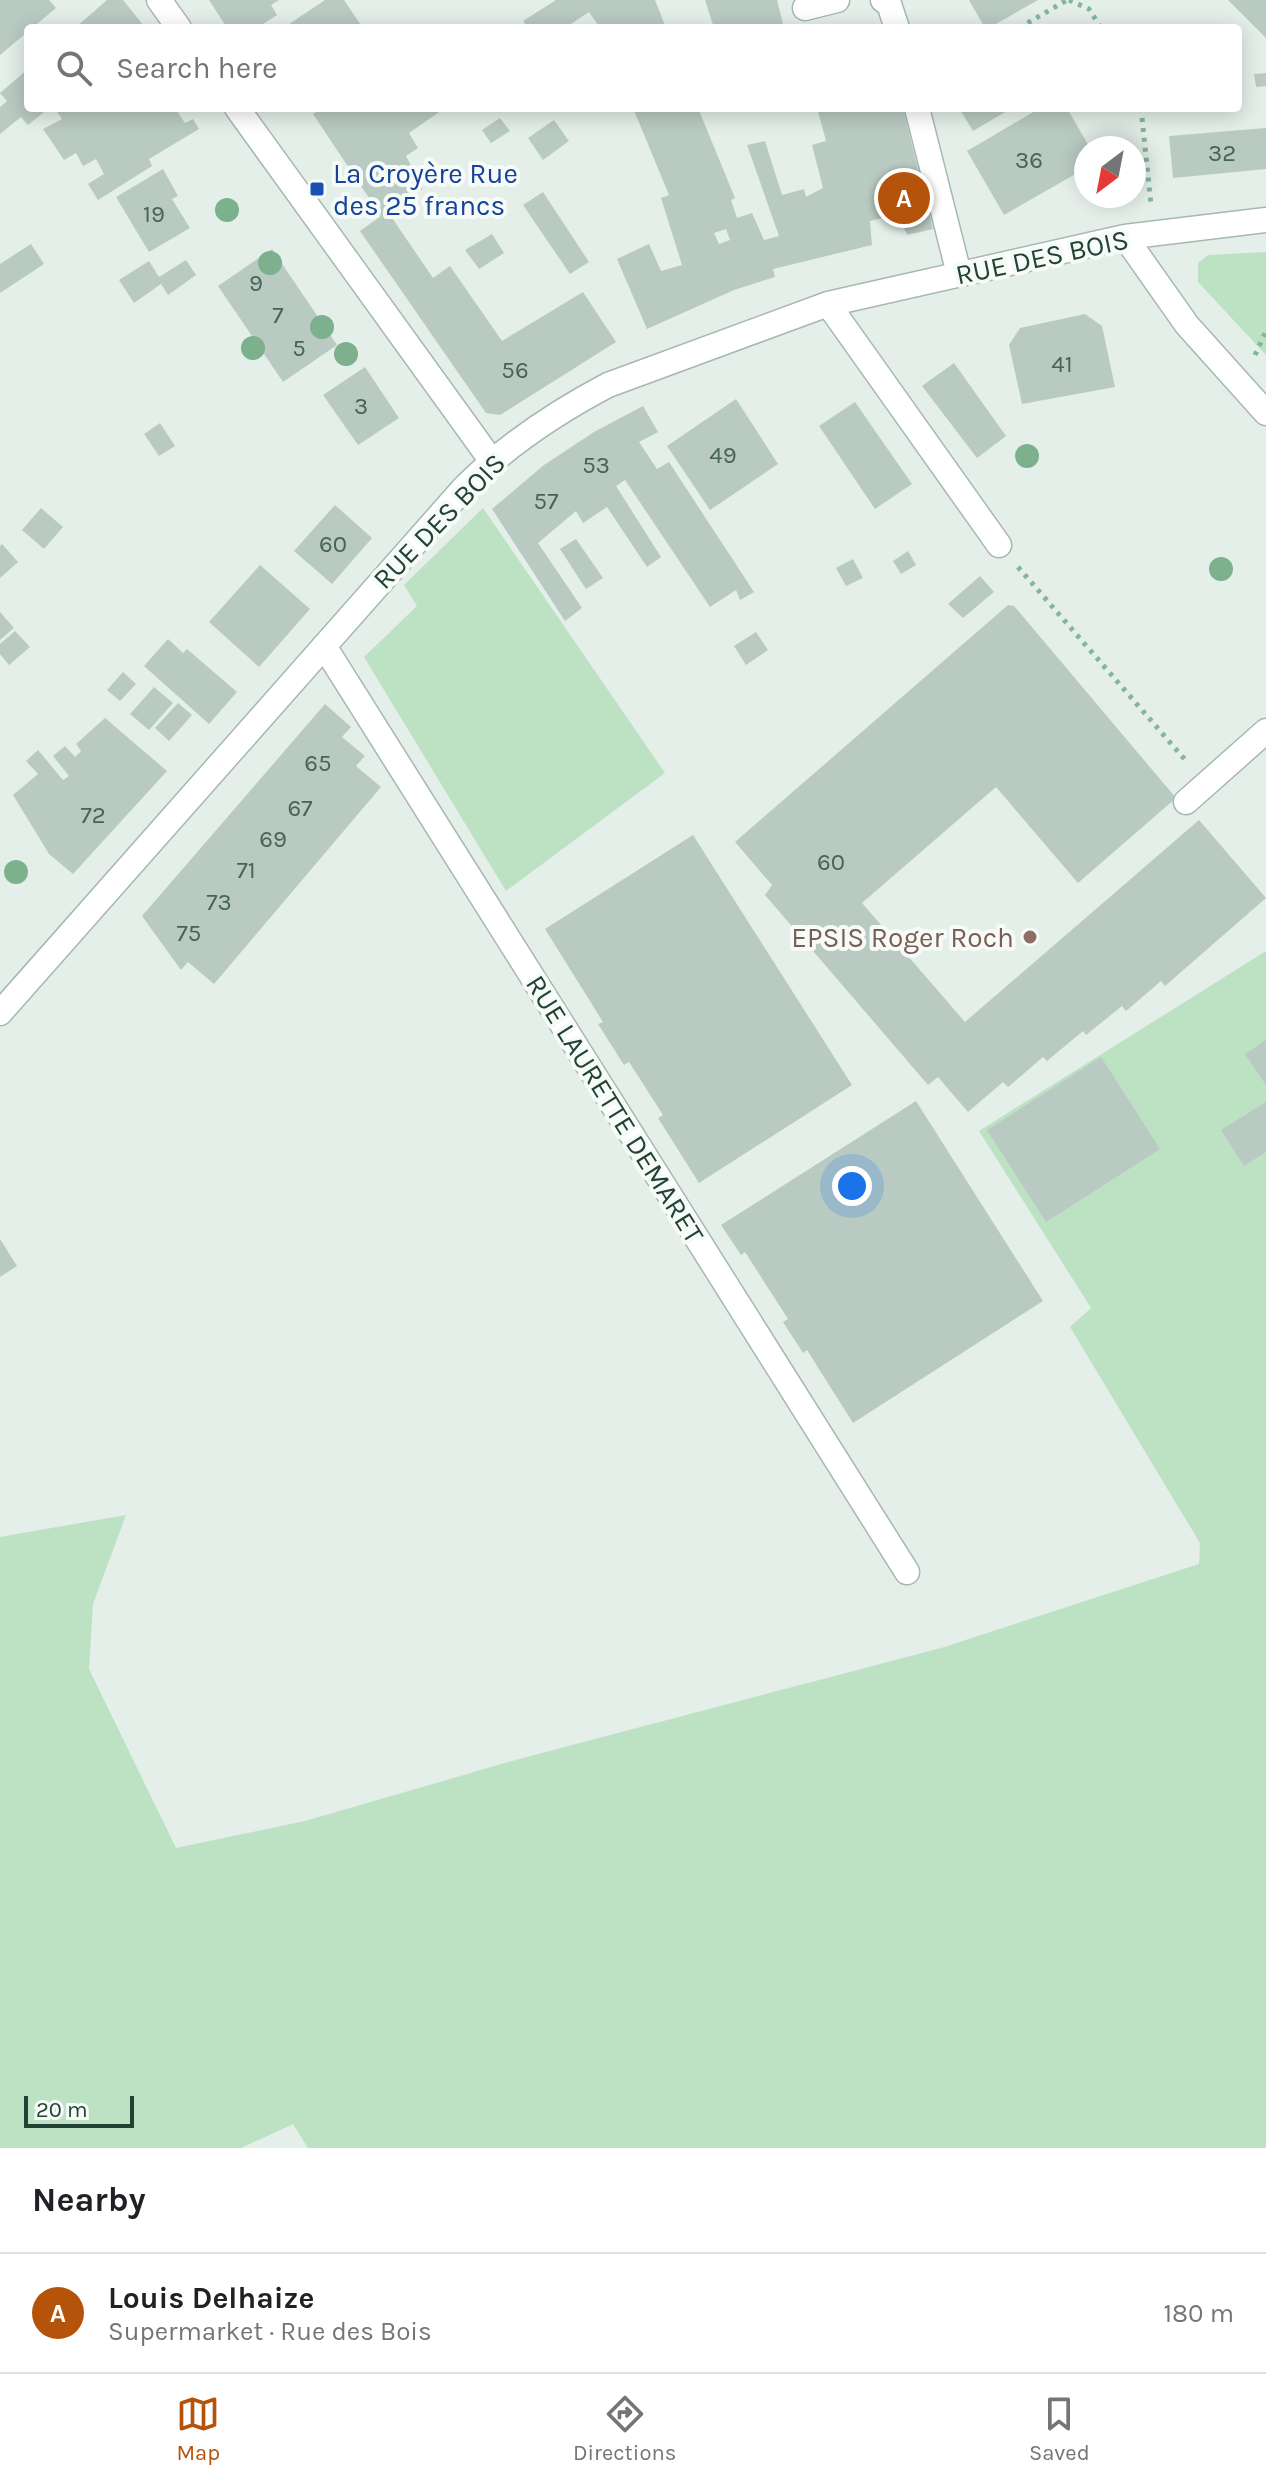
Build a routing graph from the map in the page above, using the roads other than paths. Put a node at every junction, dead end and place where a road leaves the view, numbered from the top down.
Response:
1 (159, 0) edge
2 (837, 0) edge
3 (883, 0) edge
4 (805, 8) dead end
5 (176, 24) edge
6 (896, 24) edge
7 (240, 112) edge
8 (918, 112) edge
9 (1266, 220) edge
10 (1125, 237) junction
11 (959, 274) junction
12 (828, 304) junction
13 (1266, 413) edge
14 (491, 460) junction
15 (999, 545) road end
16 (324, 646) junction
17 (1266, 731) edge
18 (1186, 802) dead end
19 (0, 1013) edge
20 (907, 1572) dead end

1 - 5 street
2 - 4 street
3 - 6 street
7 - 14 street
8 - 11 street
9 - 10 street, RUE DES BOIS
10 - 11 street, RUE DES BOIS
10 - 13 street
11 - 12 street, RUE DES BOIS
12 - 14 street, RUE DES BOIS
12 - 15 street
14 - 16 street, RUE DES BOIS
16 - 19 street, RUE DES BOIS
16 - 20 street, RUE LAURETTE DEMARET
17 - 18 street

